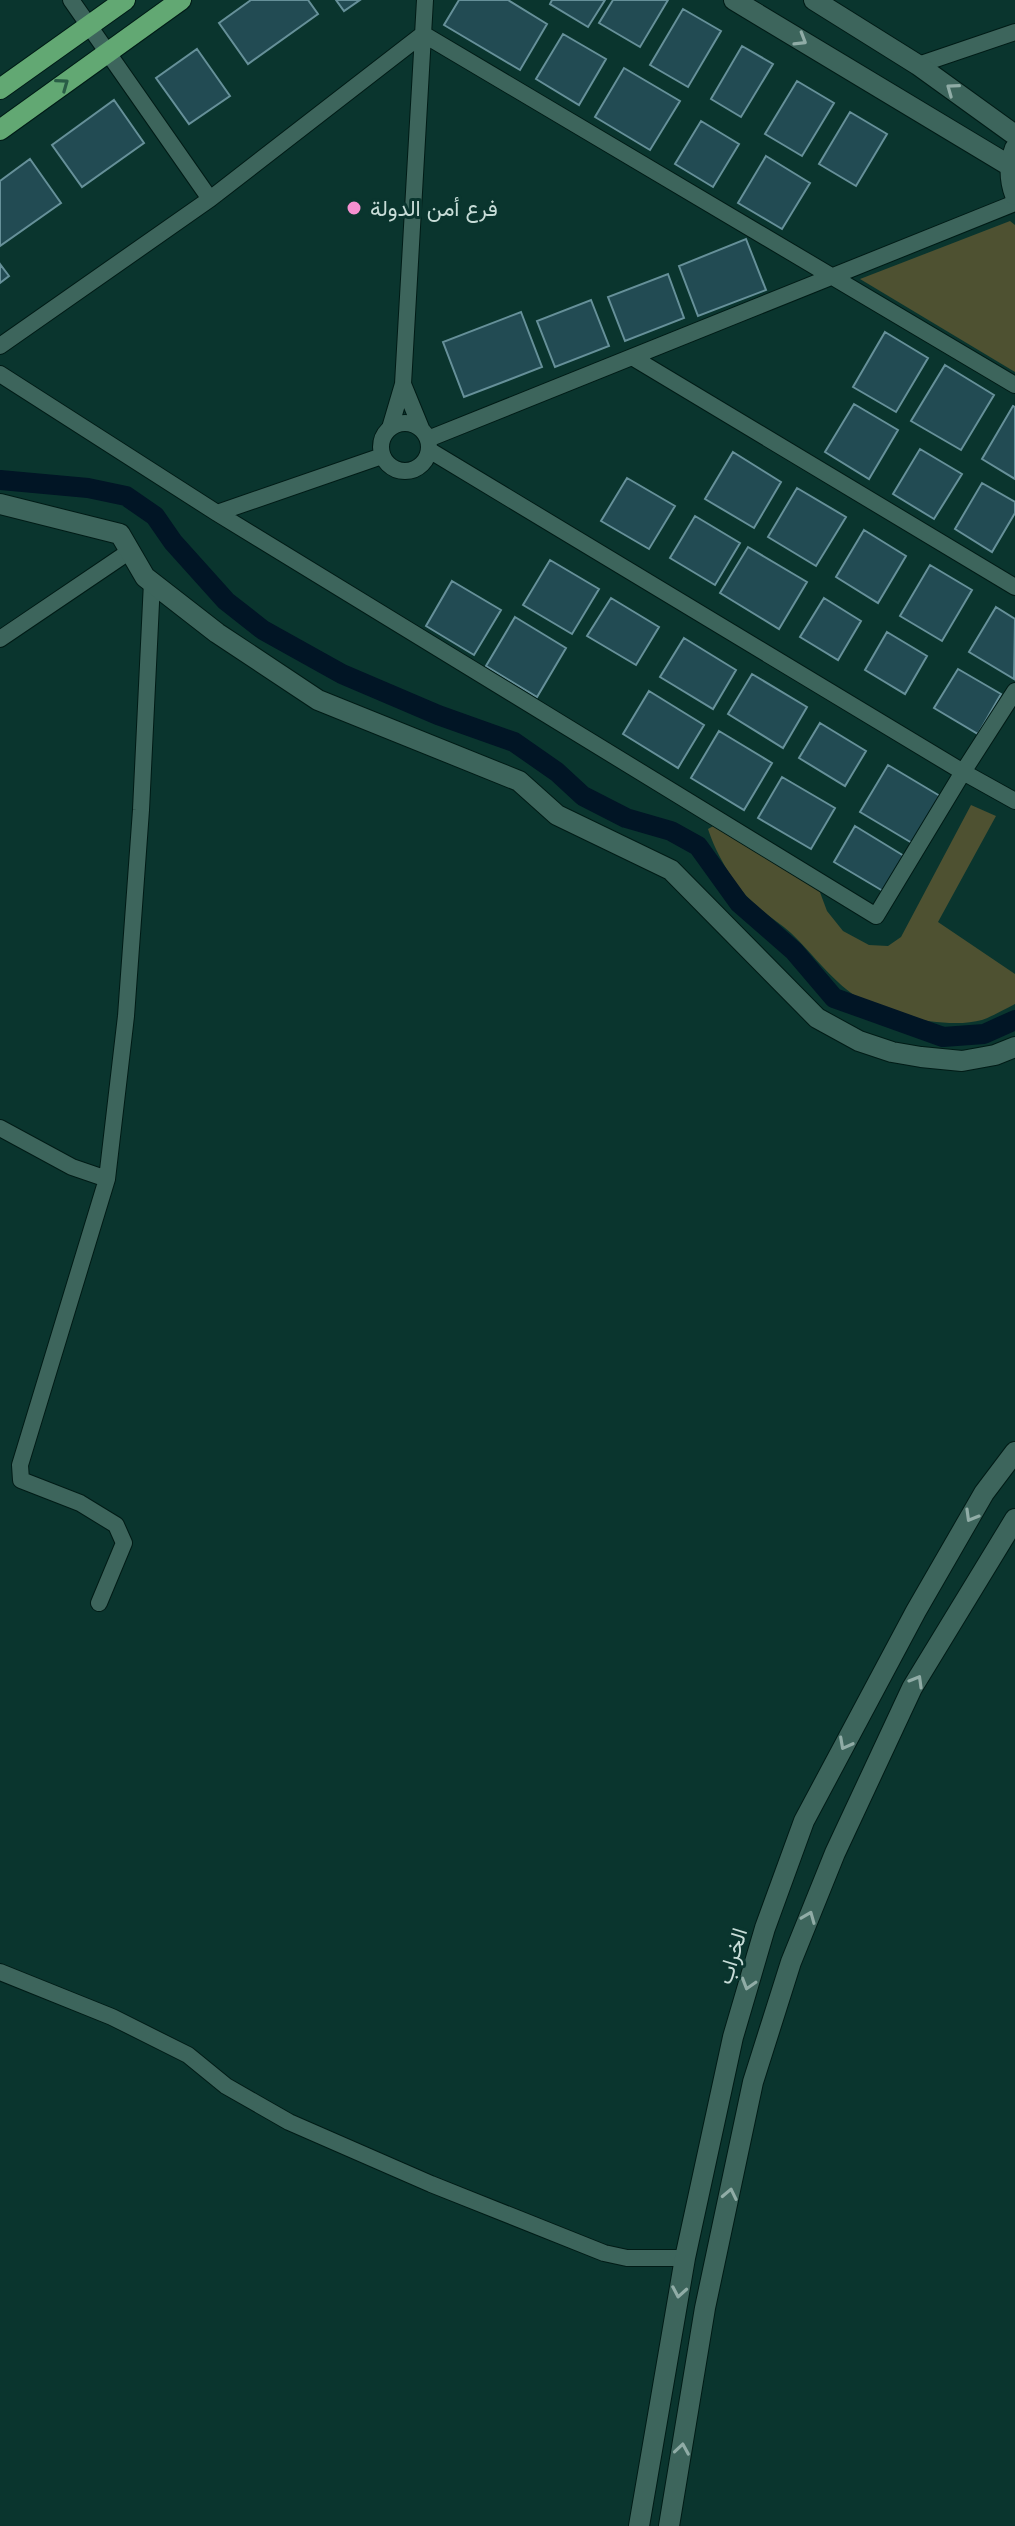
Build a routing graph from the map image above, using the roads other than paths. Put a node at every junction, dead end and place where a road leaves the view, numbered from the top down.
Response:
1 (71, 0) edge
2 (125, 0) edge
3 (181, 0) edge
4 (425, 0) edge
5 (734, 0) edge
6 (814, 0) edge
7 (89, 26) junction
8 (1015, 32) edge
9 (423, 34) junction
10 (107, 52) junction
11 (918, 65) junction
12 (0, 89) edge
13 (0, 130) edge
14 (1015, 135) edge
15 (1012, 157) edge
16 (1015, 195) edge
17 (210, 199) junction
18 (1015, 203) edge
19 (832, 277) junction
20 (0, 346) edge
21 (632, 357) junction
22 (0, 374) edge
23 (403, 384) junction
24 (1015, 385) edge
25 (390, 428) junction
26 (426, 439) junction
27 (382, 456) junction
28 (417, 468) junction
29 (465, 473) junction
30 (0, 504) edge
31 (217, 513) junction
32 (130, 551) junction
33 (152, 582) junction
34 (1015, 587) edge
35 (0, 639) edge
36 (1015, 691) edge
37 (963, 772) junction
38 (1015, 801) edge
39 (1015, 1047) edge
40 (0, 1128) edge
41 (107, 1179) junction
42 (1015, 1452) edge
43 (1015, 1519) edge
44 (99, 1603) dead end
45 (0, 1972) edge
46 (685, 2258) junction
47 (639, 2526) edge
48 (669, 2526) edge

1 - 7 street
2 - 7 main road
3 - 10 main road
4 - 9 street
5 -> 15 main road
6 - 11 main road
7 - 10 street
7 - 12 main road
8 - 11 street
9 - 17 street
9 - 19 street
9 - 23 street
13 -> 10 main road
10 - 17 street
14 -> 11 main road
15 - 16 main road
17 - 20 street
18 - 19 street
19 - 21 street
19 - 24 street
21 - 26 street
21 - 34 street
22 - 31 street
23 - 25 street
23 - 26 street
25 - 26 street
25 - 27 street
26 - 28 street
26 - 29 street
27 - 28 street
27 - 31 street
28 - 29 street
29 - 37 street
30 - 32 main road
31 - 37 street
32 - 33 main road
32 - 35 street
33 - 39 main road
33 - 41 street
36 - 37 street
37 - 38 street
40 - 41 street
41 - 44 street
42 -> 46 main road, الخراب
48 -> 43 main road
45 - 46 street
46 -> 47 main road, الخراب

